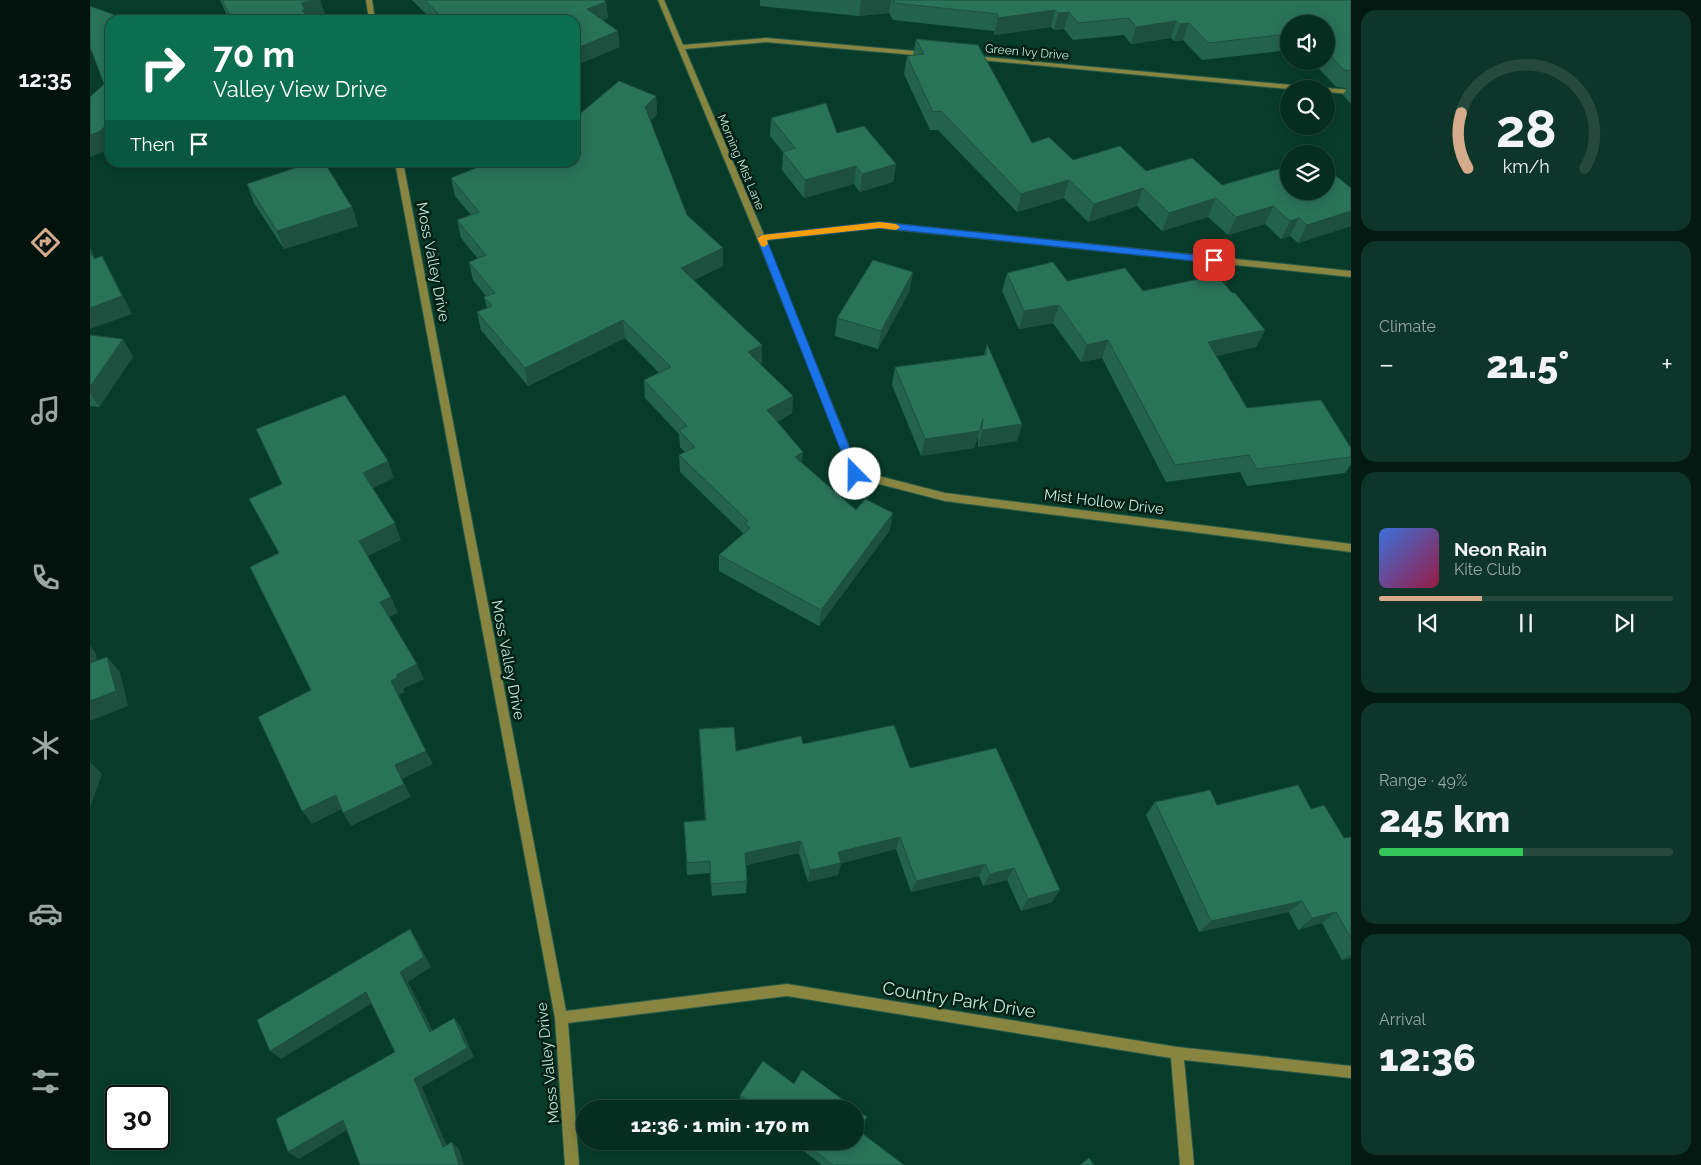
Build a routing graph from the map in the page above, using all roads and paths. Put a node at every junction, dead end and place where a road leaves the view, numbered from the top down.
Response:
1 (369, 0) edge
2 (661, 0) edge
3 (371, 15) edge
4 (680, 47) junction
5 (935, 55) edge
6 (965, 58) edge
7 (1280, 86) edge
8 (1335, 91) edge
9 (1351, 92) edge
10 (400, 167) edge
11 (762, 238) junction
12 (1351, 274) edge
13 (855, 474) joint
14 (1351, 548) edge
15 (560, 1018) junction
16 (1177, 1052) junction
17 (1351, 1072) edge
18 (572, 1165) edge
19 (1187, 1165) edge

1 - 3 street
2 - 4 street, Morning Mist Lane
4 - 5 street
4 - 11 street, Morning Mist Lane
6 - 7 street, Green Ivy Drive
8 - 9 street
10 - 15 street, Moss Valley Drive
11 - 12 street
11 - 13 street, Morning Mist Lane
13 - 14 street, Mist Hollow Drive
15 - 16 street, Country Park Drive
15 - 18 street, Moss Valley Drive
16 - 17 street, Country Park Drive
16 - 19 street

